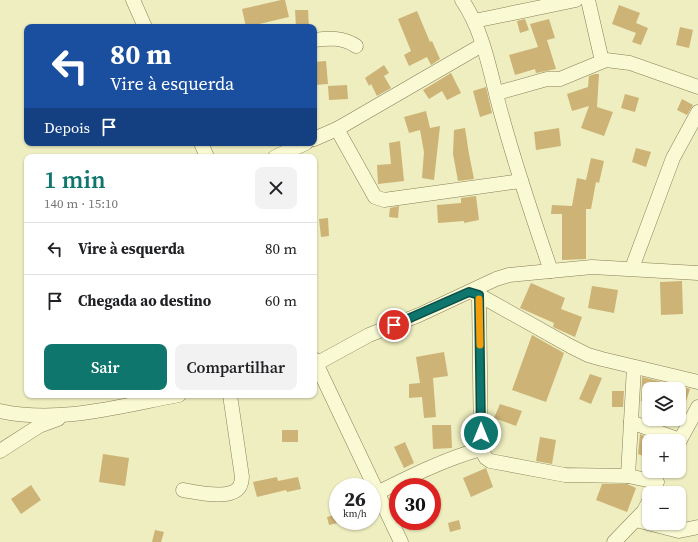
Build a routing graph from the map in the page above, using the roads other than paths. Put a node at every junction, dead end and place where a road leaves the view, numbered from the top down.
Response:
1 (133, 0) edge
2 (462, 0) edge
3 (576, 0) edge
4 (588, 0) edge
5 (474, 20) junction
6 (144, 24) edge
7 (317, 40) edge
8 (482, 44) junction
9 (356, 46) dead end
10 (602, 61) junction
11 (698, 87) edge
12 (496, 93) junction
13 (698, 112) edge
14 (337, 129) junction
15 (317, 138) edge
16 (299, 146) edge
17 (282, 154) edge
18 (521, 181) junction
19 (632, 268) junction
20 (551, 271) junction
21 (698, 273) edge
22 (474, 293) junction
23 (317, 362) edge
24 (317, 367) edge
25 (634, 367) junction
26 (698, 382) edge
27 (162, 398) edge
28 (230, 398) edge
29 (698, 407) edge
30 (0, 411) edge
31 (68, 415) junction
32 (631, 422) junction
33 (662, 434) edge
34 (684, 434) edge
35 (481, 449) junction
36 (0, 451) edge
37 (628, 476) junction
38 (370, 478) edge
39 (658, 482) edge
40 (183, 490) dead end
41 (381, 491) edge
42 (381, 501) edge
43 (642, 513) edge
44 (636, 520) junction
45 (698, 527) edge
46 (401, 542) edge
47 (614, 542) edge

1 - 6 street
2 - 5 street
3 - 5 street
4 - 10 street
5 - 8 street
7 - 9 street
8 - 12 street
8 - 14 street
10 - 11 street
10 - 12 street
12 - 18 street
13 - 19 street
14 - 15 street
14 - 18 street
16 - 17 street
18 - 20 street
19 - 20 street
19 - 21 street
20 - 22 street
22 - 23 street
22 - 25 street
22 - 35 street
24 - 38 street
25 - 26 street
25 - 32 street
27 - 31 street
28 - 40 street
29 - 34 street
30 - 31 street
31 - 36 street
32 - 33 street
32 - 37 street
35 - 37 street
35 - 41 street
37 - 39 street
42 - 46 street
43 - 44 street
44 - 45 street
44 - 47 street

